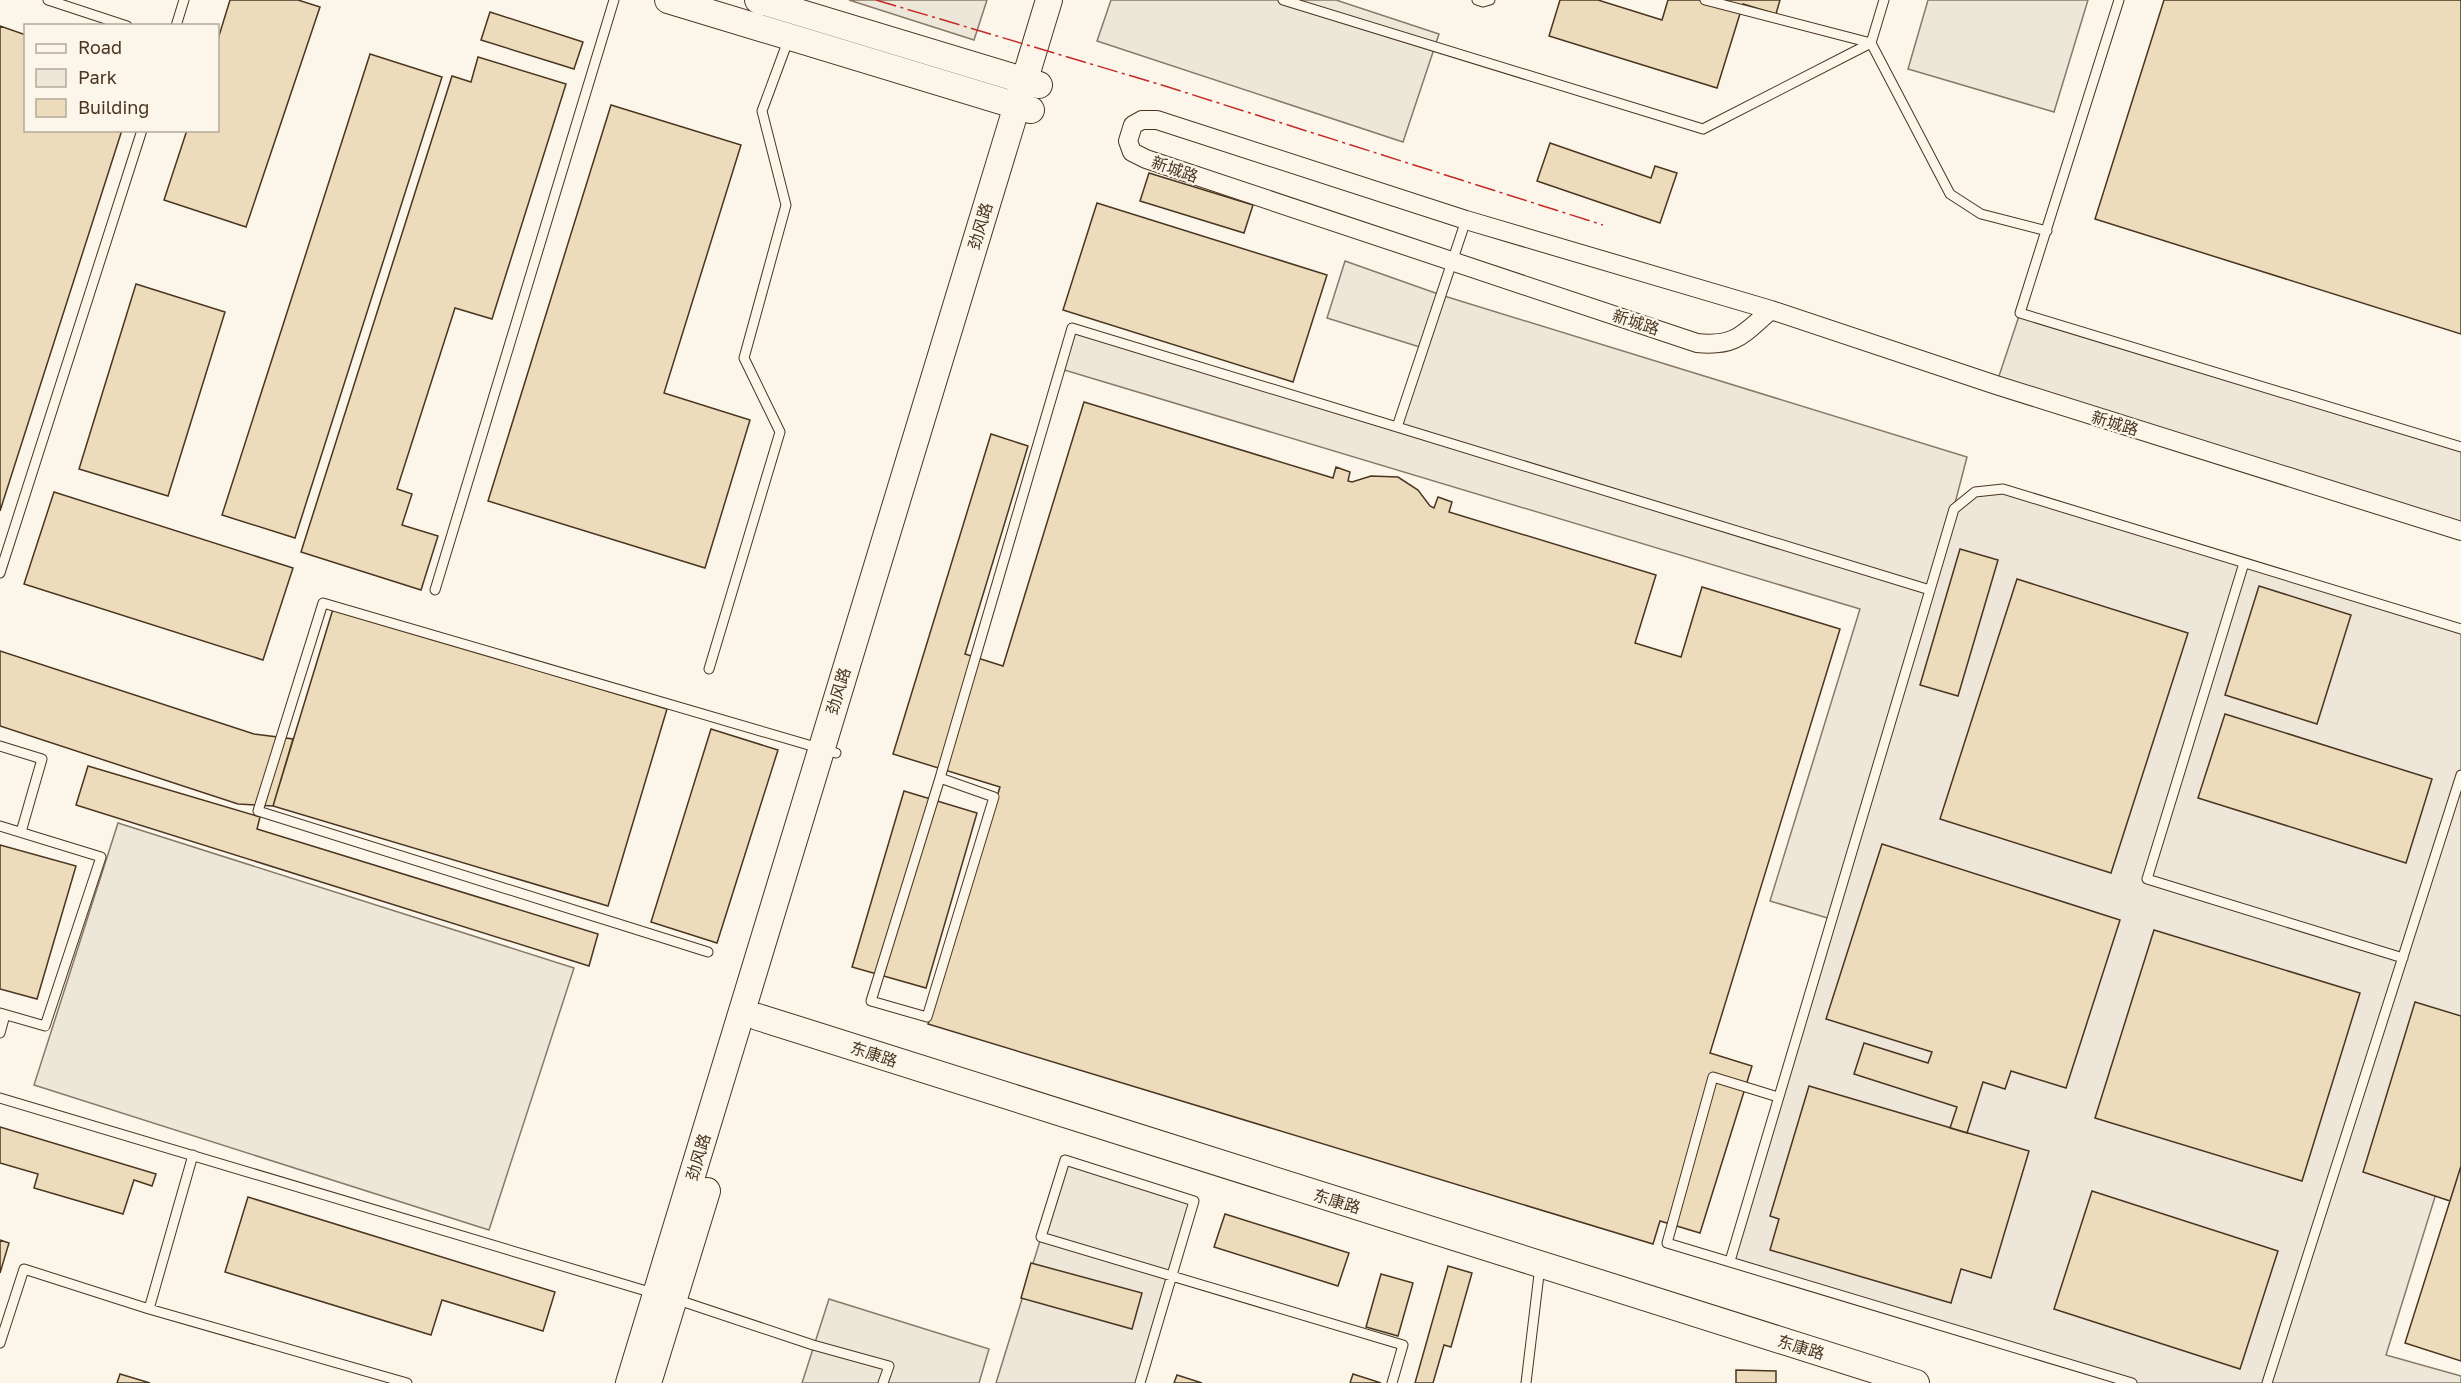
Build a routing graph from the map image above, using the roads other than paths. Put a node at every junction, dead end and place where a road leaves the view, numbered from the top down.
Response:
1 (48, 0) edge
2 (184, 0) edge
3 (614, 0) edge
4 (668, 0) edge
5 (758, 0) edge
6 (1049, 0) edge
7 (1065, 0) edge
8 (1282, 0) edge
9 (1477, 0) edge
10 (1490, 0) edge
11 (1705, 0) edge
12 (1884, 0) edge
13 (2119, 0) edge
14 (796, 20) edge
15 (121, 24) edge
16 (177, 24) edge
17 (1871, 43) junction
18 (1032, 83) junction
19 (1024, 108) junction
20 (141, 132) edge
21 (1466, 220) junction
22 (2047, 231) junction
23 (1451, 261) junction
24 (1771, 310) junction
25 (1397, 428) junction
26 (2461, 447) edge
27 (2461, 531) edge
28 (2244, 563) junction
29 (0, 573) edge
30 (435, 590) dead end
31 (1930, 590) junction
32 (2461, 629) edge
33 (709, 669) dead end
34 (0, 746) edge
35 (828, 751) junction
36 (2461, 775) edge
37 (940, 778) junction
38 (0, 826) edge
39 (21, 832) junction
40 (708, 952) dead end
41 (2403, 958) junction
42 (3, 1014) edge
43 (758, 1017) junction
44 (0, 1033) edge
45 (0, 1098) edge
46 (1778, 1098) junction
47 (193, 1155) junction
48 (1730, 1261) junction
49 (1540, 1264) junction
50 (1172, 1276) junction
51 (666, 1297) junction
52 (149, 1309) junction
53 (0, 1343) edge
54 (407, 1383) edge
55 (629, 1383) edge
56 (648, 1383) edge
57 (883, 1383) edge
58 (1140, 1383) edge
59 (1392, 1383) edge
60 (1526, 1383) edge
61 (1916, 1383) edge
62 (2132, 1383) edge
63 (2267, 1383) edge

1 - 15 lane
2 - 16 lane
3 - 30 lane
4 - 14 street
5 - 14 street
6 - 18 street, 劲风路
7 - 18 street, 劲风路
8 - 17 lane
9 - 10 lane
11 - 17 lane
12 - 17 lane
13 - 22 lane
14 - 18 street
14 - 19 street
14 - 33 lane
17 - 22 lane
18 - 19 street, 劲风路
19 - 35 street, 劲风路
20 - 29 lane
21 - 23 lane
21 - 23 street, 新城路
21 - 24 street, 新城路
22 - 26 lane
23 - 24 street, 新城路
23 - 25 lane
24 - 27 street, 新城路
25 - 31 lane
25 - 37 lane
28 - 31 lane
28 - 32 lane
28 - 41 lane
31 - 46 lane
34 - 39 lane
35 - 40 lane
35 - 43 street, 劲风路
35 - 51 street, 劲风路
36 - 41 lane
37 - 37 lane
38 - 39 lane
39 - 42 lane
41 - 63 lane
42 - 44 lane
43 - 49 street, 东康路
43 - 51 street, 劲风路
45 - 47 lane
46 - 48 lane
46 - 48 lane
47 - 51 lane
47 - 52 lane
48 - 62 lane
49 - 60 lane
49 - 61 street, 东康路
50 - 50 lane
50 - 58 lane
50 - 59 lane
51 - 55 street, 劲风路
51 - 56 street, 劲风路
51 - 57 lane
52 - 53 lane
52 - 54 lane

